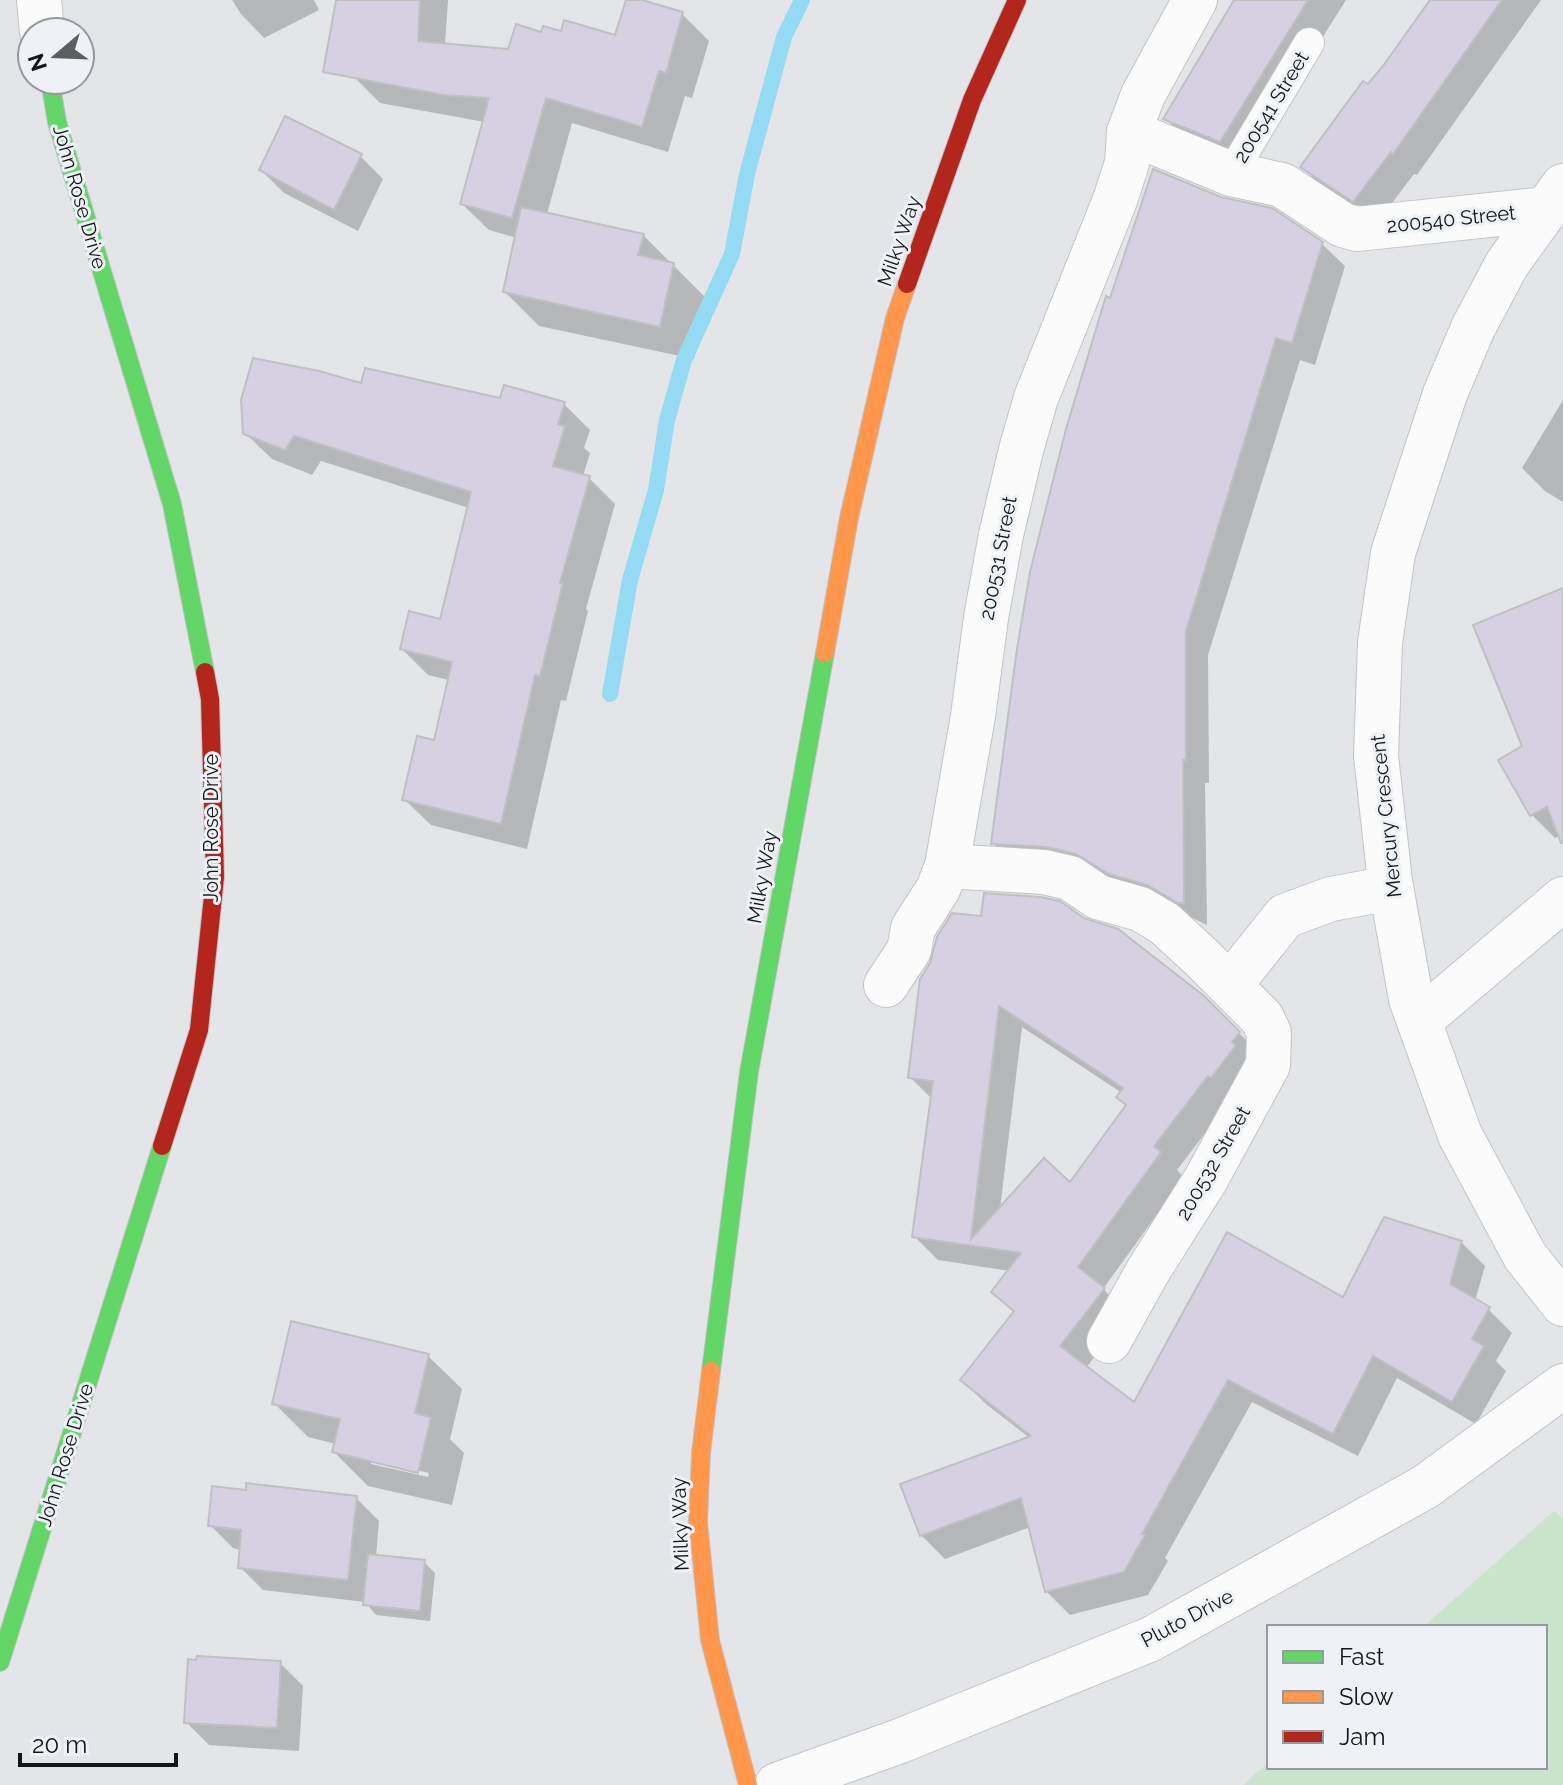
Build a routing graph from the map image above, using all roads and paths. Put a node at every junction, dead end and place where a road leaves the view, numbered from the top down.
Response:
1 (1017, 0) edge
2 (1195, 0) edge
3 (1309, 43) dead end
4 (53, 96) edge
5 (1129, 132) junction
6 (1231, 174) junction
7 (1554, 197) edge
8 (1357, 229) joint
9 (947, 866) junction
10 (1391, 888) junction
11 (1563, 899) edge
12 (886, 985) dead end
13 (1230, 985) junction
14 (1419, 1021) junction
15 (1563, 1304) edge
16 (1109, 1341) dead end
17 (1563, 1386) edge
18 (0, 1662) edge
19 (748, 1785) edge
20 (777, 1785) edge

1 - 19 street, Milky Way
2 - 5 street, 200531 Street
3 - 6 lane, 200541 Street
4 - 18 street, John Rose Drive
5 - 6 street
5 - 9 street, 200531 Street
6 - 8 street, 200541 Street
7 - 8 street, 200540 Street
7 - 10 street, Mercury Crescent
9 - 12 street, 200531 Street
9 - 13 street, 200532 Street
10 - 13 street
10 - 14 street, Mercury Crescent
11 - 14 street
13 - 16 street, 200532 Street
14 - 15 street, Mercury Crescent
17 - 20 street, Pluto Drive

